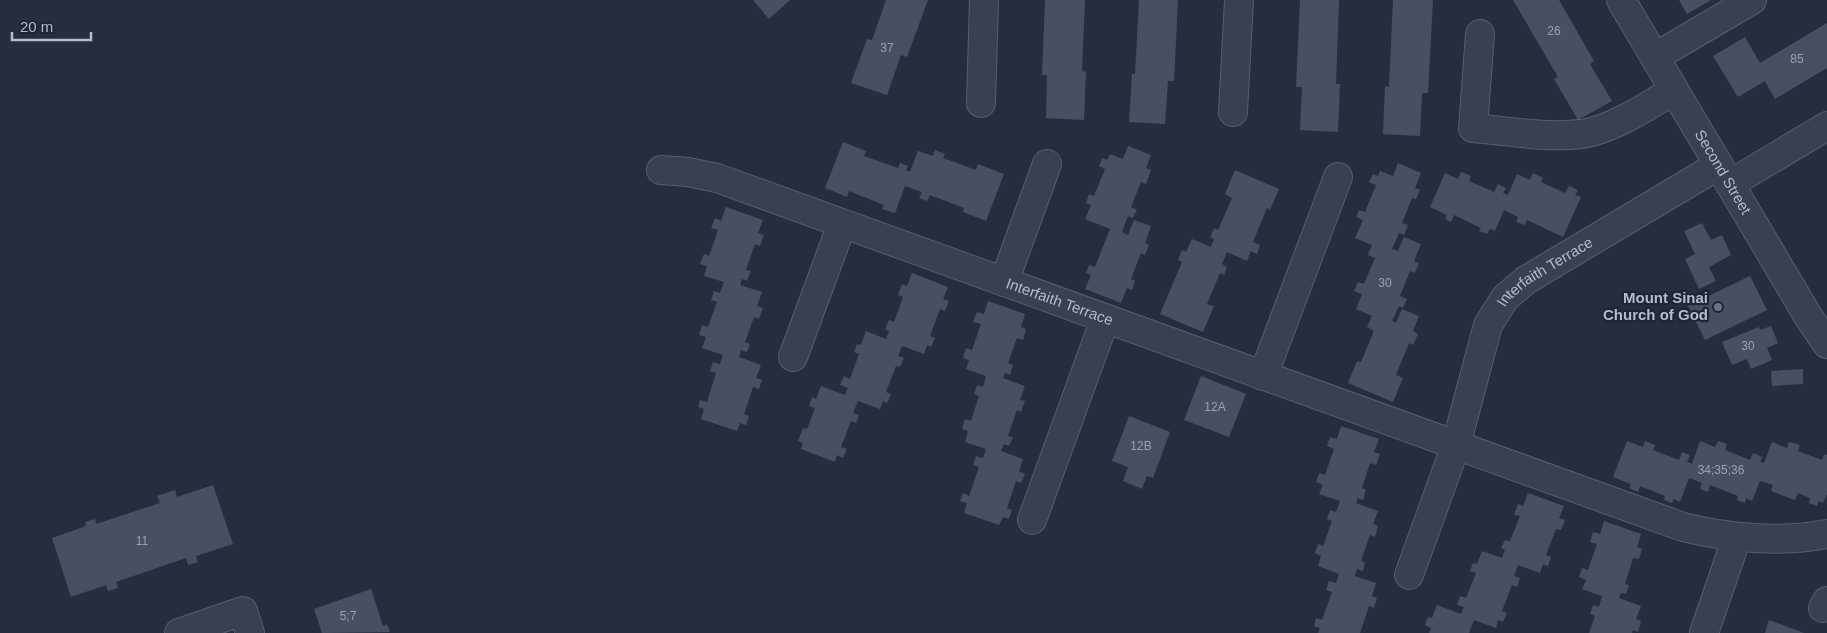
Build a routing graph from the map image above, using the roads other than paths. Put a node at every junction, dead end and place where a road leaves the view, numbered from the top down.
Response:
1 (984, 0) edge
2 (1239, 0) edge
3 (1621, 0) edge
4 (1752, 0) edge
5 (1480, 34) dead end
6 (1655, 57) junction
7 (1674, 90) junction
8 (981, 103) dead end
9 (1233, 112) dead end
10 (1827, 126) edge
11 (1047, 164) dead end
12 (661, 170) dead end
13 (1724, 175) junction
14 (1338, 177) dead end
15 (842, 224) junction
16 (1004, 282) junction
17 (1105, 319) junction
18 (1827, 344) edge
19 (793, 357) dead end
20 (1263, 376) junction
21 (1456, 446) junction
22 (1032, 520) dead end
23 (1827, 534) edge
24 (1737, 537) junction
25 (1410, 575) dead end
26 (180, 633) edge
27 (250, 633) edge
28 (1704, 633) edge

1 - 8 street
2 - 9 street
3 - 6 street, Second Street
4 - 6 street
5 - 7 street
6 - 7 street, Second Street
7 - 13 street, Second Street
10 - 13 street, Interfaith Terrace
11 - 16 street
12 - 15 street, Interfaith Terrace
13 - 18 street, Second Street
13 - 21 street, Interfaith Terrace
14 - 20 street
15 - 16 street, Interfaith Terrace
15 - 19 street
16 - 17 street, Interfaith Terrace
17 - 20 street, Interfaith Terrace
17 - 22 street
20 - 21 street, Interfaith Terrace
21 - 24 street, Interfaith Terrace
21 - 25 street, Interfaith Terrace
23 - 24 street, Interfaith Terrace
24 - 28 street
26 - 27 street

